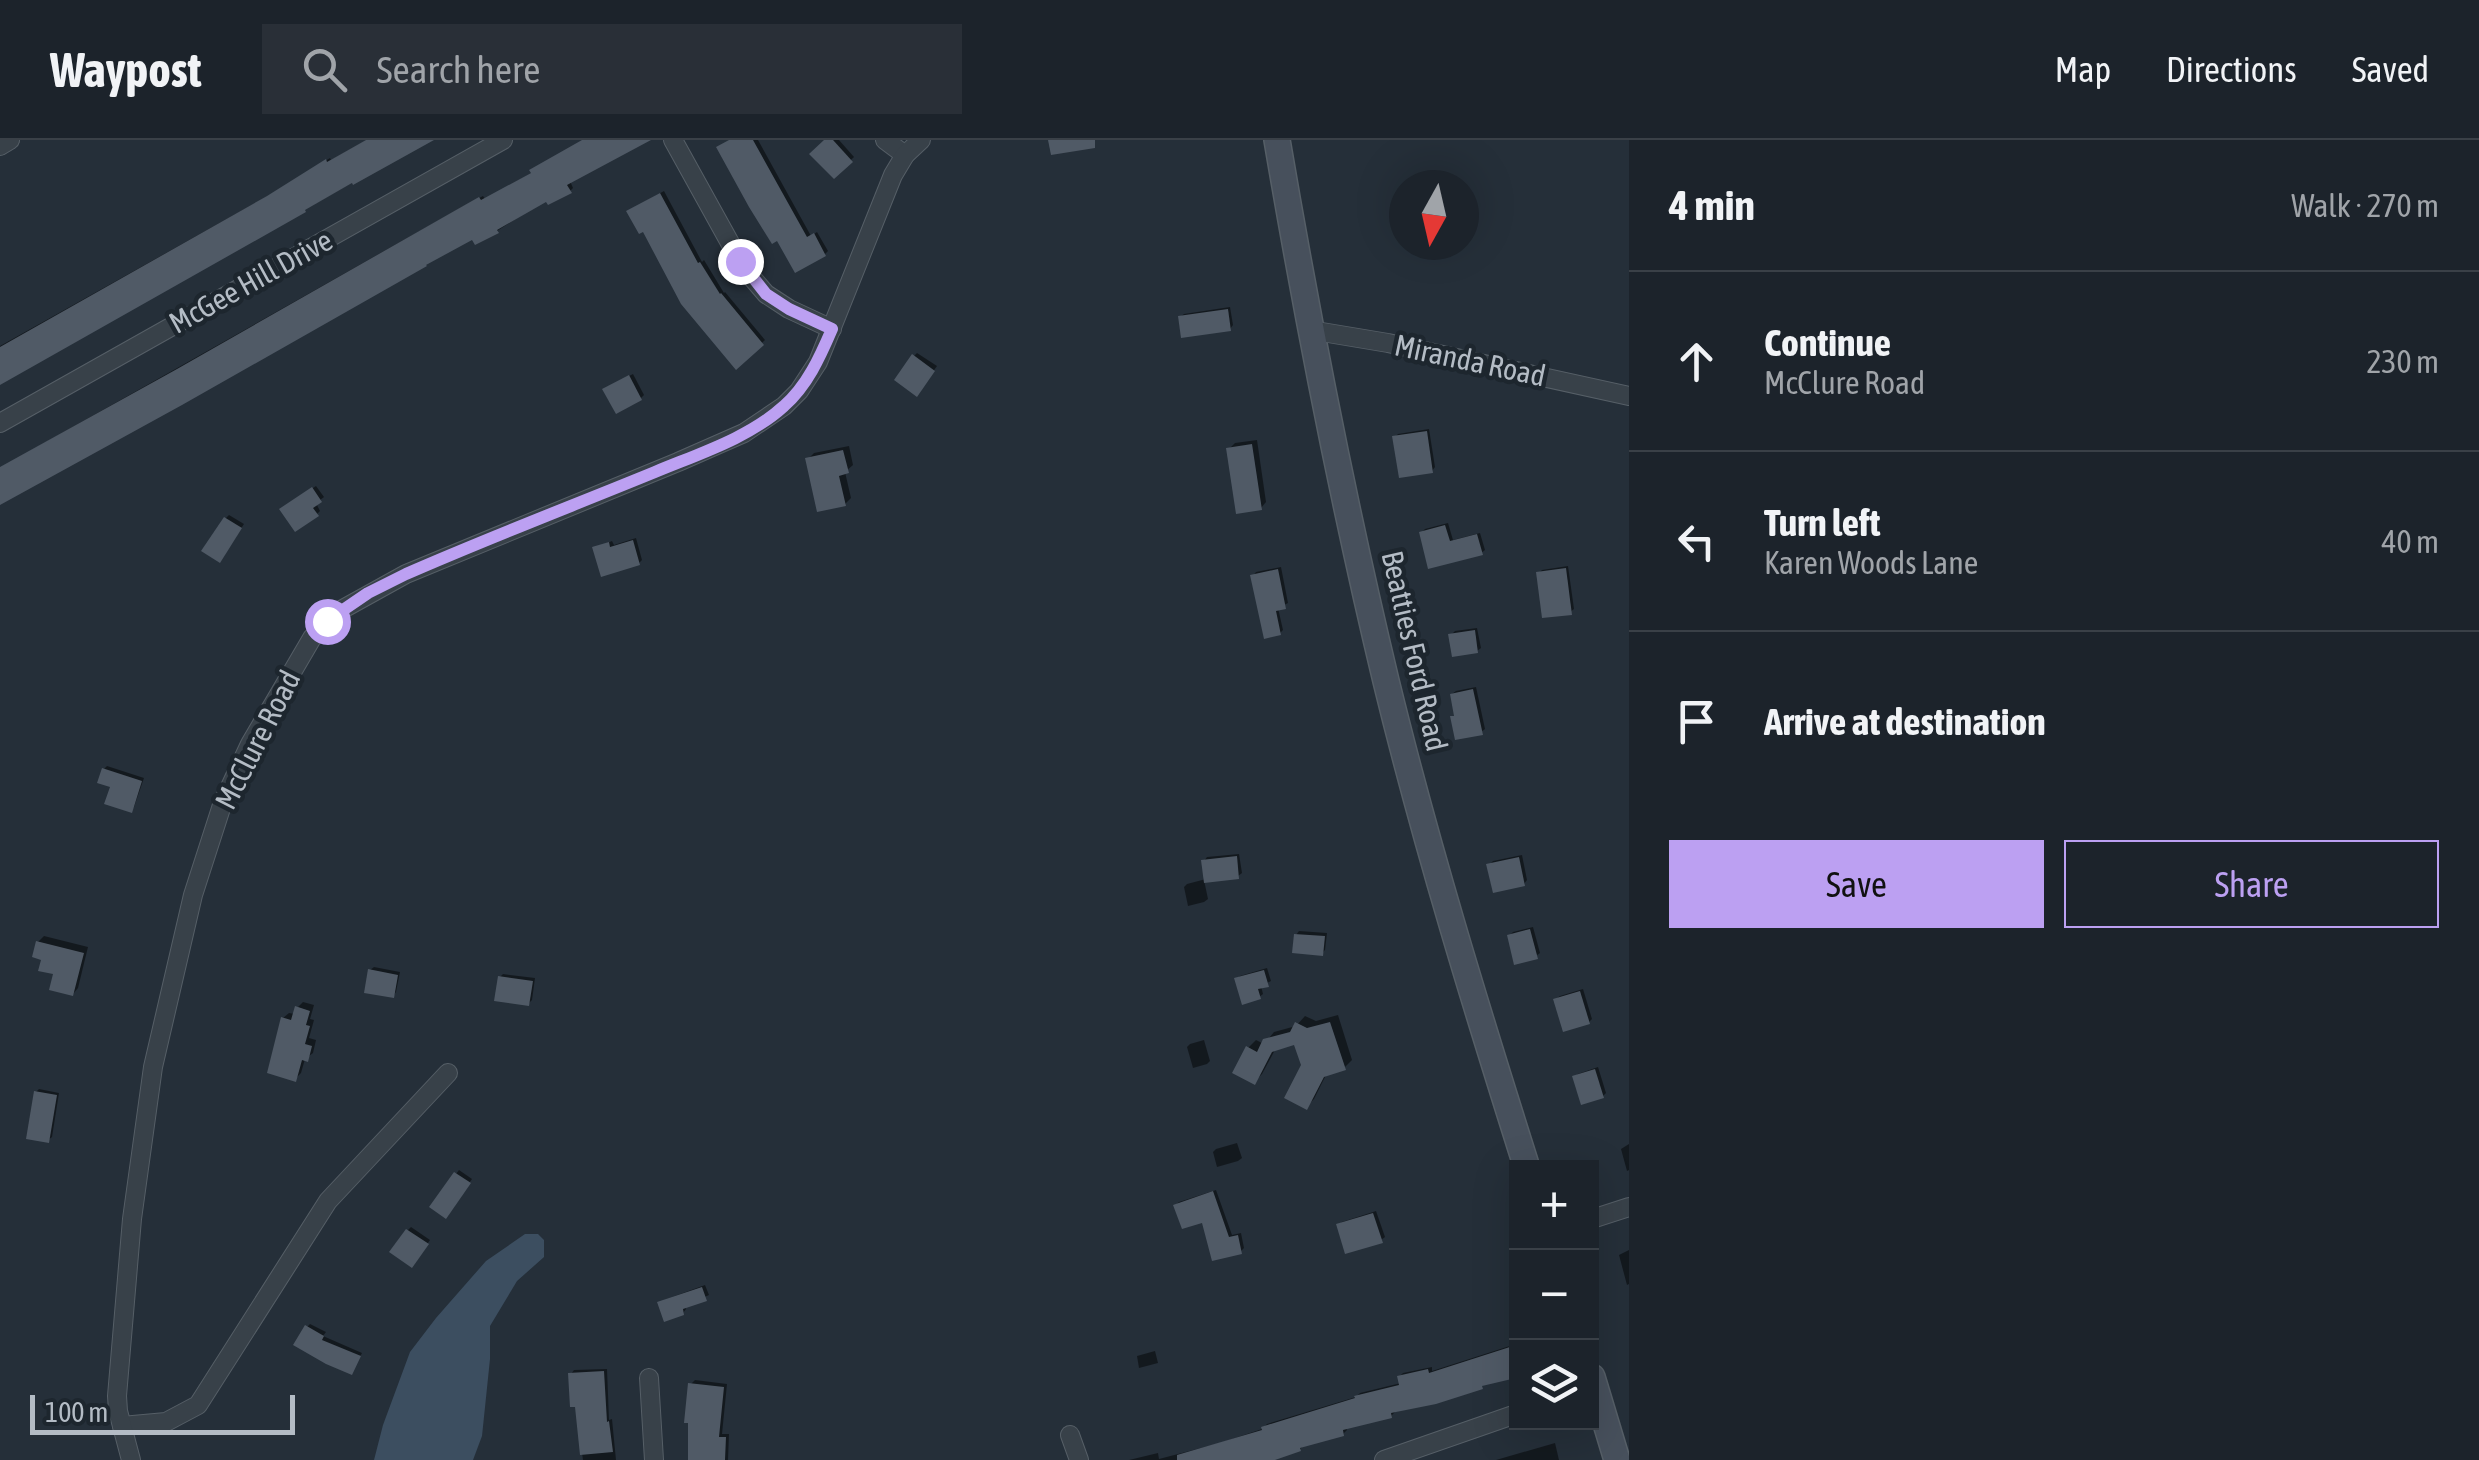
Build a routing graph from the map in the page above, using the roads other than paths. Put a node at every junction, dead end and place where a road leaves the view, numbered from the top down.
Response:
1 (10, 140) edge
2 (503, 140) edge
3 (673, 140) edge
4 (885, 140) edge
5 (920, 140) edge
6 (1277, 140) edge
7 (0, 146) edge
8 (904, 155) junction
9 (832, 329) junction
10 (1310, 330) junction
11 (1629, 396) edge
12 (0, 423) edge
13 (448, 1073) dead end
14 (1525, 1160) edge
15 (1629, 1207) edge
16 (1599, 1217) edge
17 (649, 1378) dead end
18 (1599, 1405) edge
19 (1509, 1416) edge
20 (122, 1426) junction
21 (1070, 1435) dead end
22 (131, 1460) edge
23 (654, 1460) edge
24 (1079, 1460) edge
25 (1384, 1460) edge
26 (1617, 1460) edge

1 - 7 street
2 - 12 street, McGee Hill Drive
3 - 9 street
4 - 8 street
5 - 8 street, McClure Road
6 - 10 main road, Beatties Ford Road
8 - 9 street, McClure Road
9 - 20 street, McClure Road
10 - 11 street, Miranda Road
10 - 14 main road, Beatties Ford Road
13 - 20 street
15 - 16 street
17 - 23 street
18 - 26 main road
19 - 25 street
20 - 22 street, McClure Road
21 - 24 street

